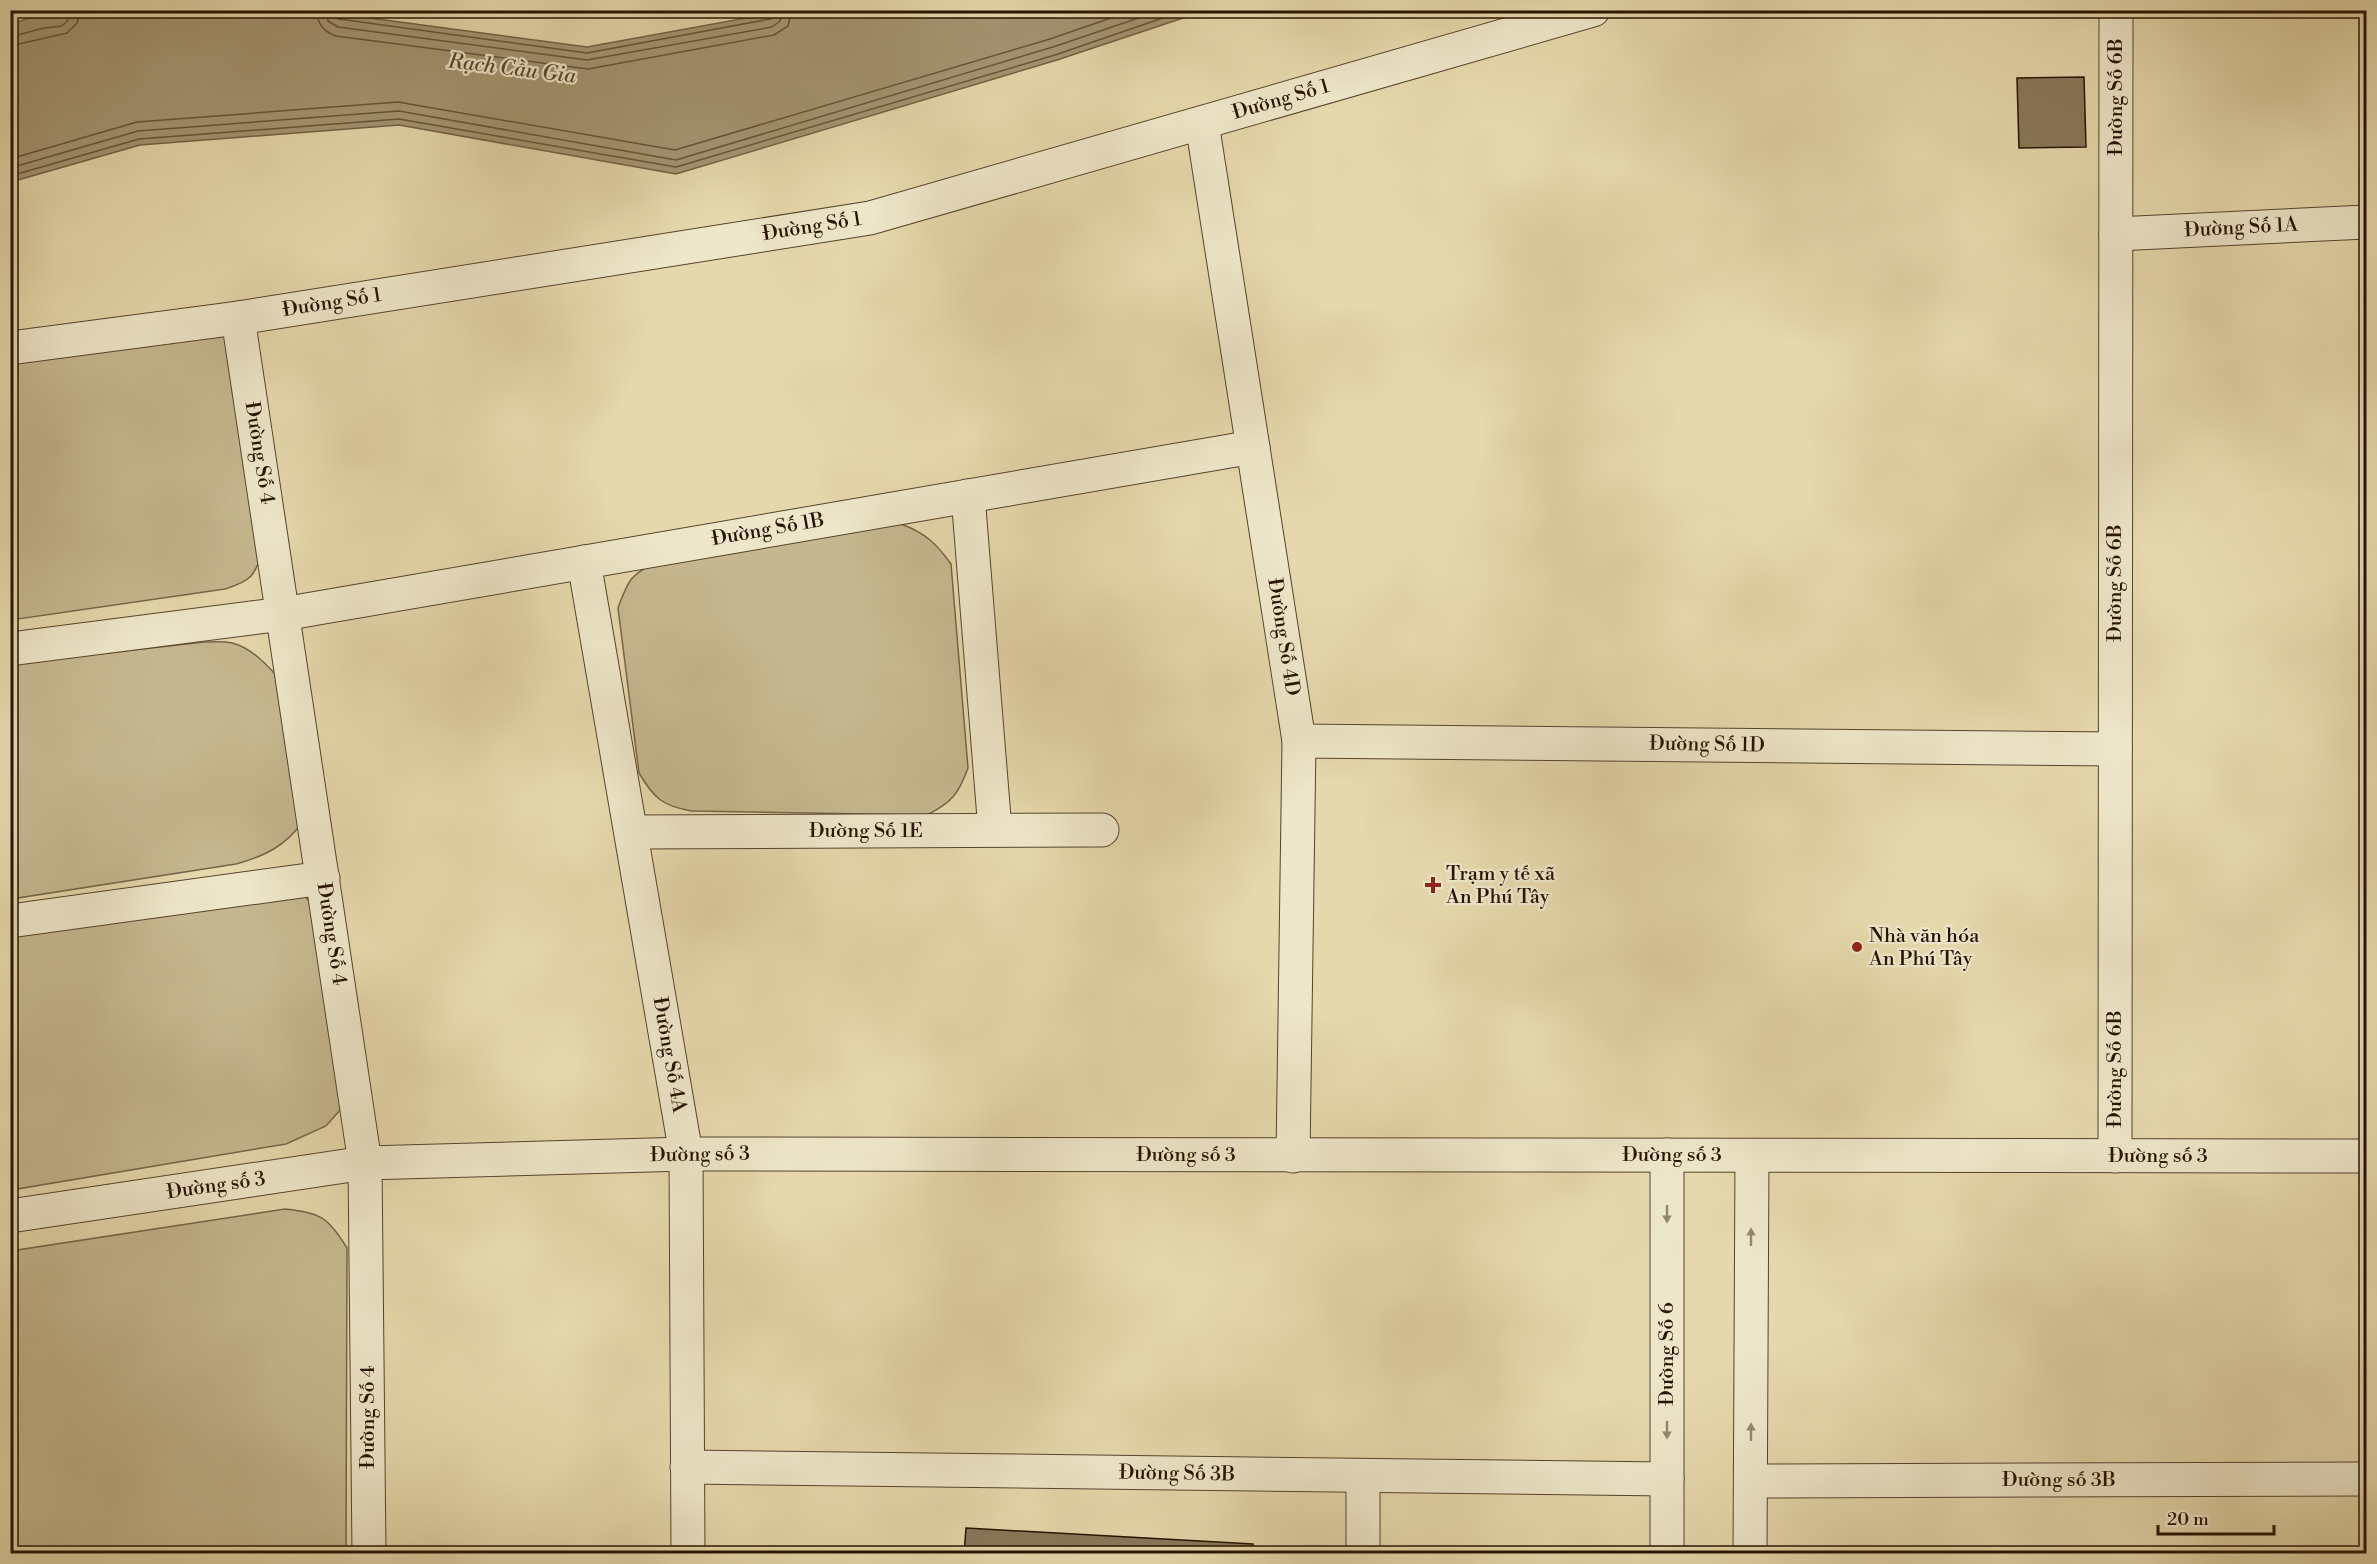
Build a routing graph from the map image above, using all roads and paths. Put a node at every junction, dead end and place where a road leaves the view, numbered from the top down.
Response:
1 (1593, 10) edge
2 (2116, 10) edge
3 (1202, 123) junction
4 (2367, 222) edge
5 (2116, 234) junction
6 (238, 318) junction
7 (10, 348) edge
8 (1253, 447) junction
9 (968, 496) junction
10 (584, 562) junction
11 (283, 614) junction
12 (10, 649) edge
13 (1299, 741) junction
14 (2115, 749) junction
15 (995, 830) junction
16 (1102, 830) dead end
17 (631, 832) junction
18 (323, 878) junction
19 (10, 921) edge
20 (686, 1154) junction
21 (1293, 1155) junction
22 (1667, 1155) junction
23 (1752, 1156) junction
24 (2115, 1156) junction
25 (2367, 1156) edge
26 (366, 1163) junction
27 (10, 1216) edge
28 (687, 1467) junction
29 (1363, 1476) junction
30 (1667, 1479) junction
31 (2367, 1479) edge
32 (1751, 1481) junction
33 (369, 1554) edge
34 (688, 1554) edge
35 (1363, 1554) edge
36 (1667, 1554) edge
37 (1750, 1554) edge

1 - 3 street, Đường Số 1
2 - 5 street, Đường Số 6B
3 - 6 street, Đường Số 1
3 - 8 street, Đường Số 4D
4 - 5 street, Đường Số 1A
5 - 14 street, Đường Số 6B
6 - 7 street, Đường Số 1
6 - 11 street, Đường Số 4
8 - 9 street, Đường Số 1B
8 - 13 street, Đường Số 4D
9 - 10 street, Đường Số 1B
9 - 15 street
10 - 11 street, Đường Số 1B
10 - 17 street, Đường Số 4A
11 - 12 street, Đường Số 1B
11 - 18 street, Đường Số 4
13 - 14 street, Đường Số 1D
13 - 21 street, Đường Số 4D
14 - 24 street, Đường Số 6B
15 - 16 street, Đường Số 1E
15 - 17 street, Đường Số 1E
17 - 20 street, Đường Số 4A
18 - 19 street
18 - 26 street, Đường Số 4
20 - 21 street, Đường số 3
20 - 26 street, Đường số 3
20 - 28 street, Đường Số 4A
21 - 22 street, Đường số 3
22 - 23 street, Đường số 3
22 -> 30 street, Đường Số 6
23 - 24 street, Đường số 3
32 -> 23 street
24 - 25 street, Đường số 3
26 - 27 street, Đường số 3
26 - 33 street, Đường Số 4
28 - 29 street, Đường Số 3B
28 - 34 street, Đường Số 4A
29 - 30 street, Đường Số 3B
29 - 35 street
30 - 36 street, Đường Số 6
31 - 32 street, Đường số 3B
32 - 37 street

